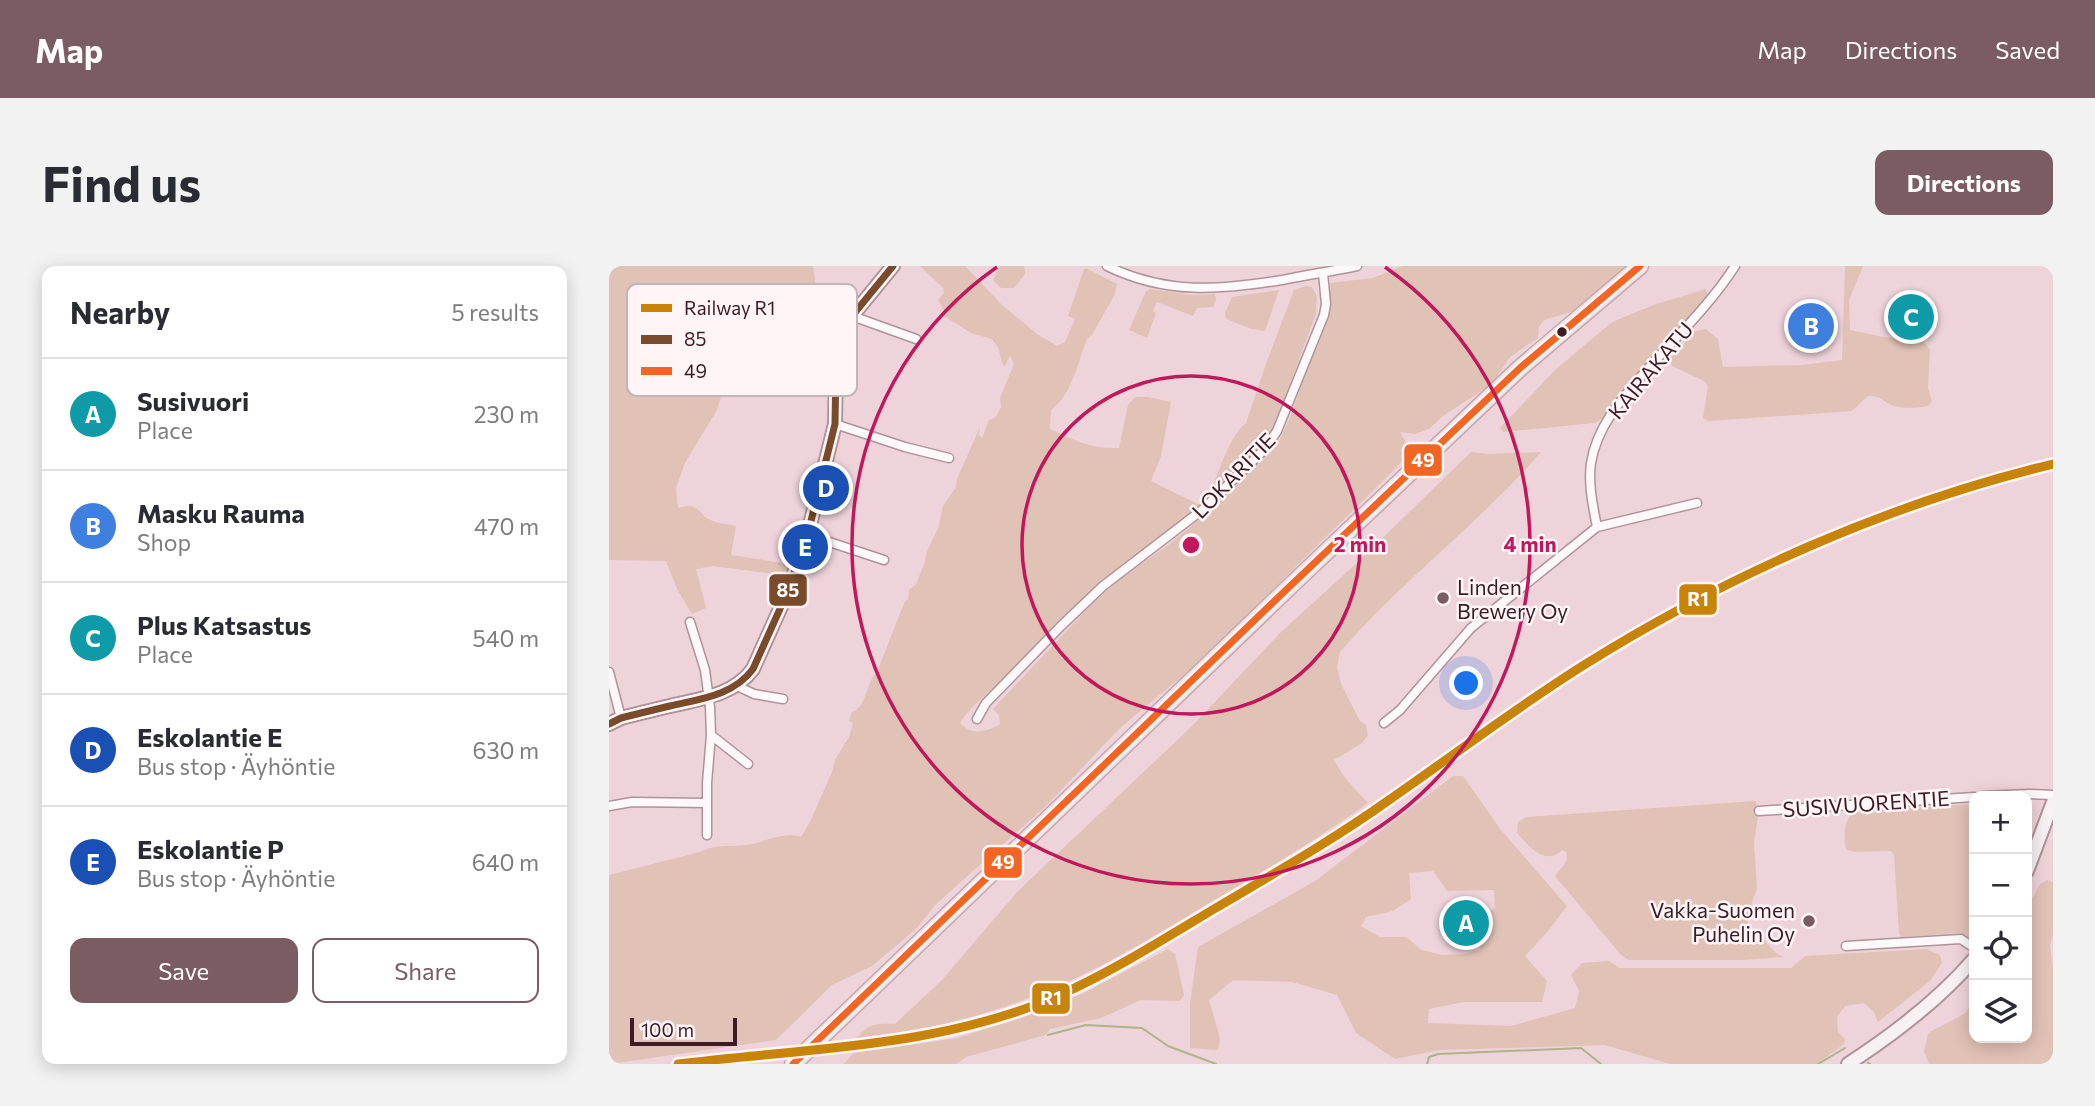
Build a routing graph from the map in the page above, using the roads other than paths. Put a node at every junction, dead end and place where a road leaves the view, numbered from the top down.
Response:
1 (893, 266) edge
2 (1107, 266) edge
3 (1357, 266) edge
4 (1640, 266) edge
5 (1735, 266) edge
6 (1323, 273) junction
7 (857, 311) edge
8 (857, 319) edge
9 (916, 339) dead end
10 (835, 396) edge
11 (835, 424) junction
12 (949, 458) dead end
13 (1697, 503) dead end
14 (1597, 527) junction
15 (808, 535) junction
16 (884, 560) dead end
17 (690, 622) dead end
18 (609, 672) edge
19 (735, 685) junction
20 (710, 698) junction
21 (783, 699) dead end
22 (978, 719) dead end
23 (615, 721) edge
24 (1384, 723) dead end
25 (711, 735) junction
26 (748, 764) dead end
27 (2032, 793) edge
28 (2053, 795) edge
29 (1969, 797) edge
30 (2053, 802) edge
31 (708, 803) junction
32 (609, 806) edge
33 (1759, 811) dead end
34 (707, 835) dead end
35 (2032, 858) edge
36 (1969, 945) edge
37 (1846, 946) dead end
38 (1969, 965) edge
39 (893, 975) junction
40 (793, 1064) edge
41 (808, 1064) edge
42 (1848, 1064) edge

1 - 7 main road
2 - 6 street
3 - 6 street
4 - 39 highway
5 - 14 street, KAIRAKATU
6 - 22 street, LOKARITIE
8 - 9 street
10 - 11 main road
11 - 12 street
11 - 15 main road
13 - 14 street
14 - 24 street
15 - 16 street
15 - 19 main road
17 - 20 street
18 - 23 street
19 - 20 main road
19 - 21 street
20 - 23 main road
20 - 25 street
25 - 26 street
25 - 31 street
27 - 28 street
29 - 33 street, SUSIVUORENTIE
30 - 35 main road
31 - 32 street
31 - 34 street
36 - 37 street
38 - 42 main road
39 - 40 highway
39 - 41 highway

